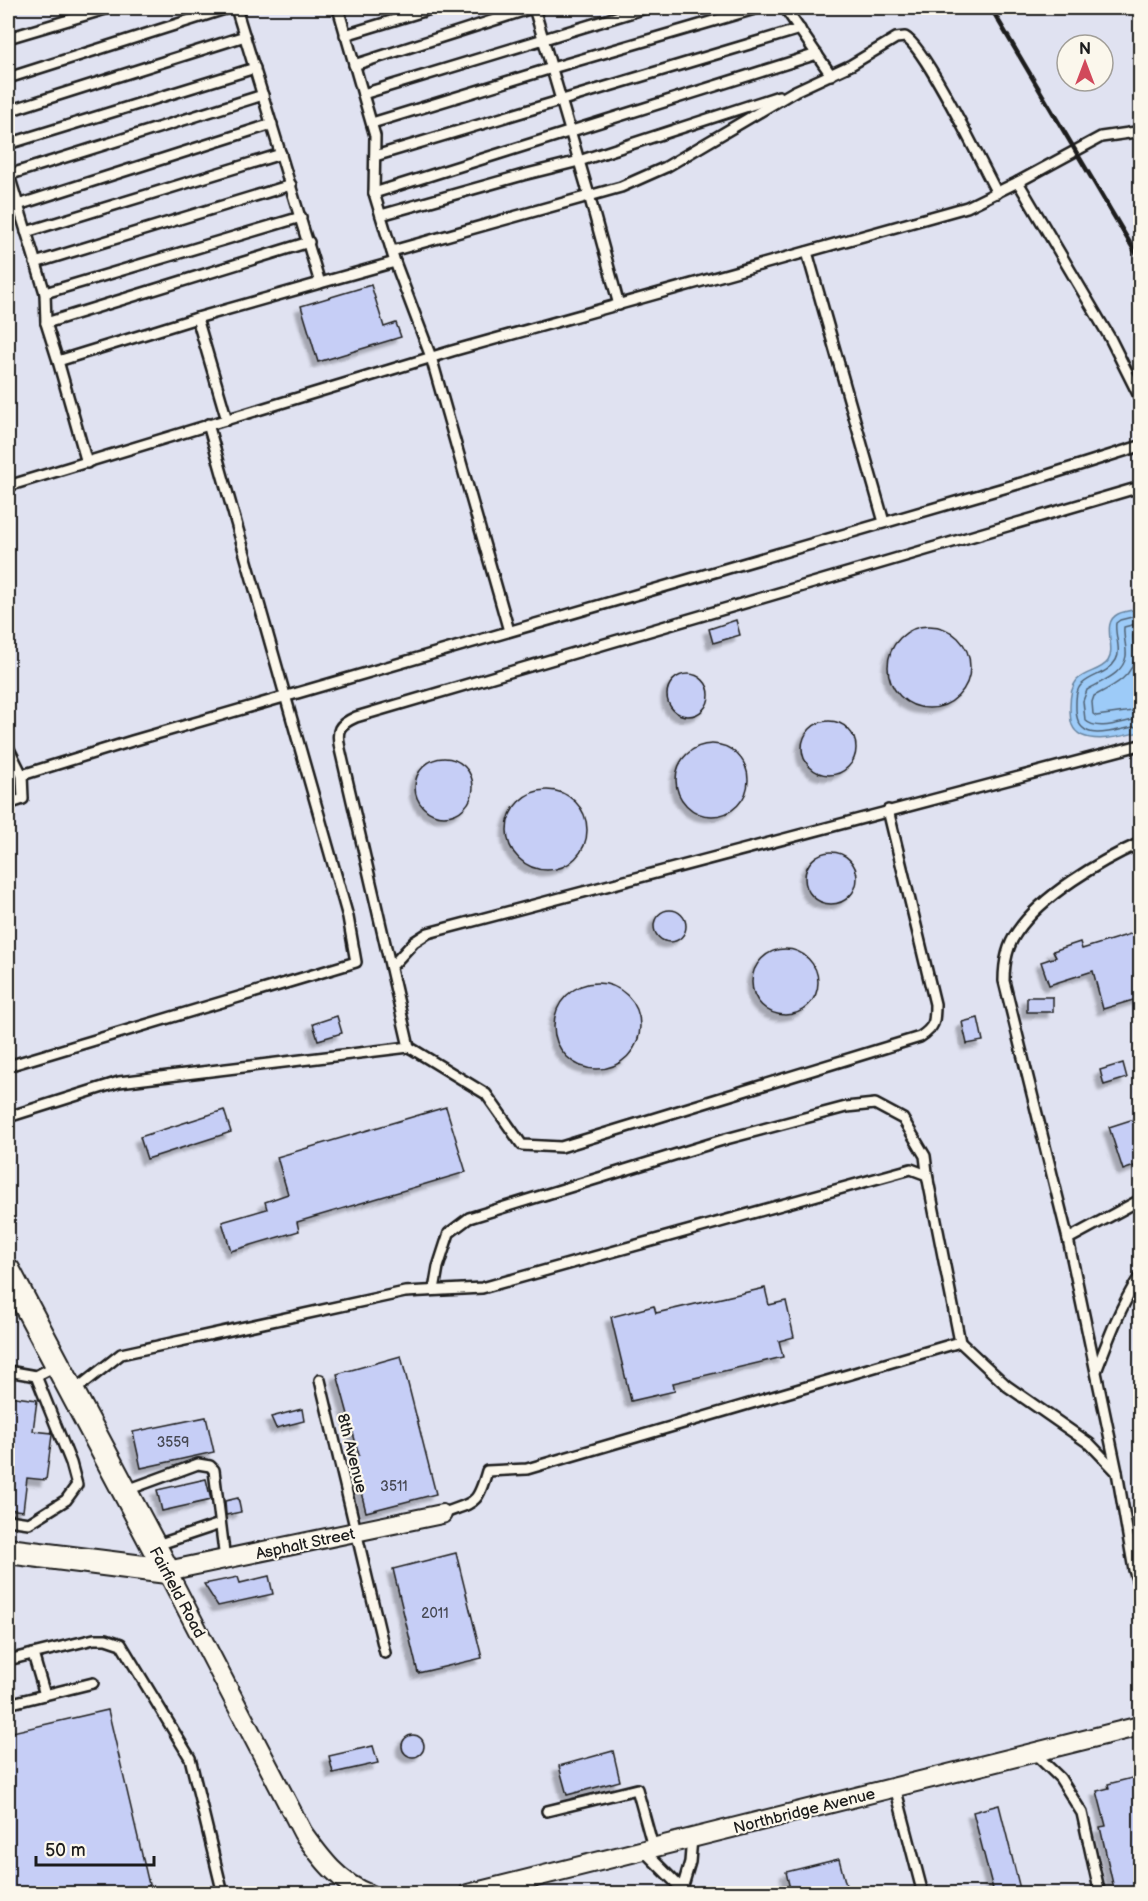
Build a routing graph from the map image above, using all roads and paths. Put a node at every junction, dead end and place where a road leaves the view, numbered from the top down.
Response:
1 (109, 8) edge
2 (228, 8) edge
3 (236, 8) edge
4 (338, 8) edge
5 (434, 8) edge
6 (533, 8) edge
7 (646, 8) edge
8 (758, 8) edge
9 (785, 8) edge
10 (800, 29) junction
11 (345, 34) junction
12 (245, 36) junction
13 (8, 38) edge
14 (543, 39) junction
15 (817, 54) junction
16 (354, 65) junction
17 (255, 68) junction
18 (552, 68) junction
19 (831, 75) junction
20 (8, 78) edge
21 (795, 91) junction
22 (363, 94) junction
23 (263, 95) junction
24 (561, 99) junction
25 (8, 111) edge
26 (372, 123) junction
27 (272, 124) junction
28 (570, 130) junction
29 (1139, 134) edge
30 (8, 144) edge
31 (281, 154) junction
32 (375, 156) junction
33 (579, 161) junction
34 (8, 173) edge
35 (1018, 182) junction
36 (291, 185) junction
37 (374, 193) junction
38 (997, 193) junction
39 (589, 195) junction
40 (18, 205) junction
41 (381, 215) junction
42 (301, 217) junction
43 (26, 232) junction
44 (309, 242) junction
45 (392, 250) junction
46 (807, 252) junction
47 (395, 262) junction
48 (35, 263) junction
49 (320, 283) junction
50 (45, 293) junction
51 (620, 304) junction
52 (197, 318) junction
53 (46, 323) junction
54 (431, 357) junction
55 (58, 361) junction
56 (1140, 398) edge
57 (227, 420) junction
58 (208, 424) junction
59 (1140, 446) edge
60 (87, 463) junction
61 (8, 486) edge
62 (1140, 487) edge
63 (884, 522) junction
64 (509, 631) junction
65 (286, 696) junction
66 (1140, 745) edge
67 (8, 747) edge
68 (22, 775) junction
69 (8, 804) edge
70 (888, 810) junction
71 (1140, 843) edge
72 (390, 967) junction
73 (409, 1047) junction
74 (8, 1066) edge
75 (8, 1117) edge
76 (928, 1180) junction
77 (1140, 1200) edge
78 (1068, 1239) junction
79 (8, 1271) edge
80 (1140, 1276) edge
81 (434, 1290) junction
82 (960, 1342) junction
83 (57, 1365) junction
84 (1097, 1369) junction
85 (8, 1371) edge
86 (36, 1376) junction
87 (320, 1380) dead end
88 (72, 1392) junction
89 (1117, 1472) junction
90 (124, 1490) junction
91 (442, 1514) joint
92 (8, 1520) edge
93 (220, 1524) junction
94 (356, 1533) junction
95 (154, 1546) junction
96 (8, 1551) edge
97 (225, 1560) junction
98 (168, 1571) junction
99 (1140, 1589) edge
100 (385, 1653) dead end
101 (33, 1654) junction
102 (8, 1659) edge
103 (93, 1683) dead end
104 (45, 1695) junction
105 (8, 1704) edge
106 (1140, 1726) edge
107 (1034, 1753) junction
108 (895, 1787) junction
109 (547, 1811) dead end
110 (692, 1838) junction
111 (648, 1849) junction
112 (683, 1891) edge
113 (361, 1892) edge
114 (223, 1893) edge
115 (468, 1893) edge
116 (923, 1893) edge
117 (1100, 1893) edge

1 - 13 lane
2 - 20 lane
3 - 12 lane
4 - 11 lane
5 - 11 lane
6 - 14 lane
6 - 16 lane
7 - 14 lane
8 - 18 lane
9 - 10 lane
10 - 15 lane
10 - 24 lane
11 - 16 lane
12 - 17 lane
12 - 25 lane
14 - 18 lane
14 - 22 lane
15 - 19 lane
15 - 28 lane
16 - 22 lane
17 - 23 lane
17 - 30 lane
18 - 24 lane
18 - 26 lane
19 - 21 lane
19 - 38 lane
21 - 33 lane
21 - 39 lane
22 - 26 lane
23 - 27 lane
23 - 34 lane
24 - 28 lane
24 - 32 lane
26 - 32 lane
27 - 31 lane
27 - 40 lane
28 - 33 lane
28 - 37 lane
29 - 35 lane
31 - 36 lane
31 - 43 lane
32 - 37 lane
33 - 39 lane
33 - 41 lane
34 - 40 lane
35 - 38 lane
35 - 56 lane
36 - 42 lane
36 - 48 lane
37 - 41 lane
38 - 46 lane
39 - 45 lane
39 - 51 lane
40 - 43 lane
41 - 45 lane
42 - 44 lane
42 - 50 lane
43 - 48 lane
44 - 49 lane
44 - 53 lane
45 - 47 lane
46 - 51 lane
46 - 63 lane
47 - 49 lane
47 - 54 lane
48 - 50 lane
49 - 52 lane
50 - 53 lane
51 - 54 lane
52 - 55 lane
52 - 57 lane
53 - 55 lane
54 - 57 lane
54 - 64 lane
55 - 60 lane
57 - 58 lane
58 - 60 lane
58 - 65 lane
59 - 63 lane
60 - 61 lane
62 - 72 lane
63 - 64 lane
64 - 65 lane
65 - 68 lane
65 - 74 lane
66 - 70 lane
67 - 68 lane
68 - 69 lane
70 - 72 lane
70 - 73 lane
71 - 78 lane
72 - 73 lane
73 - 75 lane
76 - 81 lane
76 - 81 lane
76 - 82 lane
77 - 78 lane
78 - 84 lane
79 - 83 street, Fairfield Road
80 - 84 lane
81 - 88 lane
82 - 89 lane
82 - 91 lane
83 - 86 lane
83 - 88 street, Fairfield Road
84 - 89 lane
85 - 86 lane
86 - 92 lane
87 - 94 lane, 8th Avenue
88 - 90 street, Fairfield Road
89 - 99 lane
90 - 93 lane
90 - 95 street, Fairfield Road
91 - 94 street, Asphalt Street
93 - 95 lane
93 - 97 lane
94 - 97 street, Asphalt Street
94 - 100 lane, 8th Avenue
95 - 98 street, Fairfield Road
96 - 98 street
97 - 98 street, Asphalt Street
98 - 113 street, Fairfield Road
101 - 102 lane
101 - 104 lane
101 - 114 lane
103 - 104 lane
104 - 105 lane
106 - 107 street, Northbridge Avenue
107 - 108 street, Northbridge Avenue
107 - 117 lane
108 - 110 street, Northbridge Avenue
108 - 116 lane
109 - 111 lane
110 - 111 street, Northbridge Avenue
110 - 112 lane
111 - 112 lane
111 - 115 street, Northbridge Avenue

